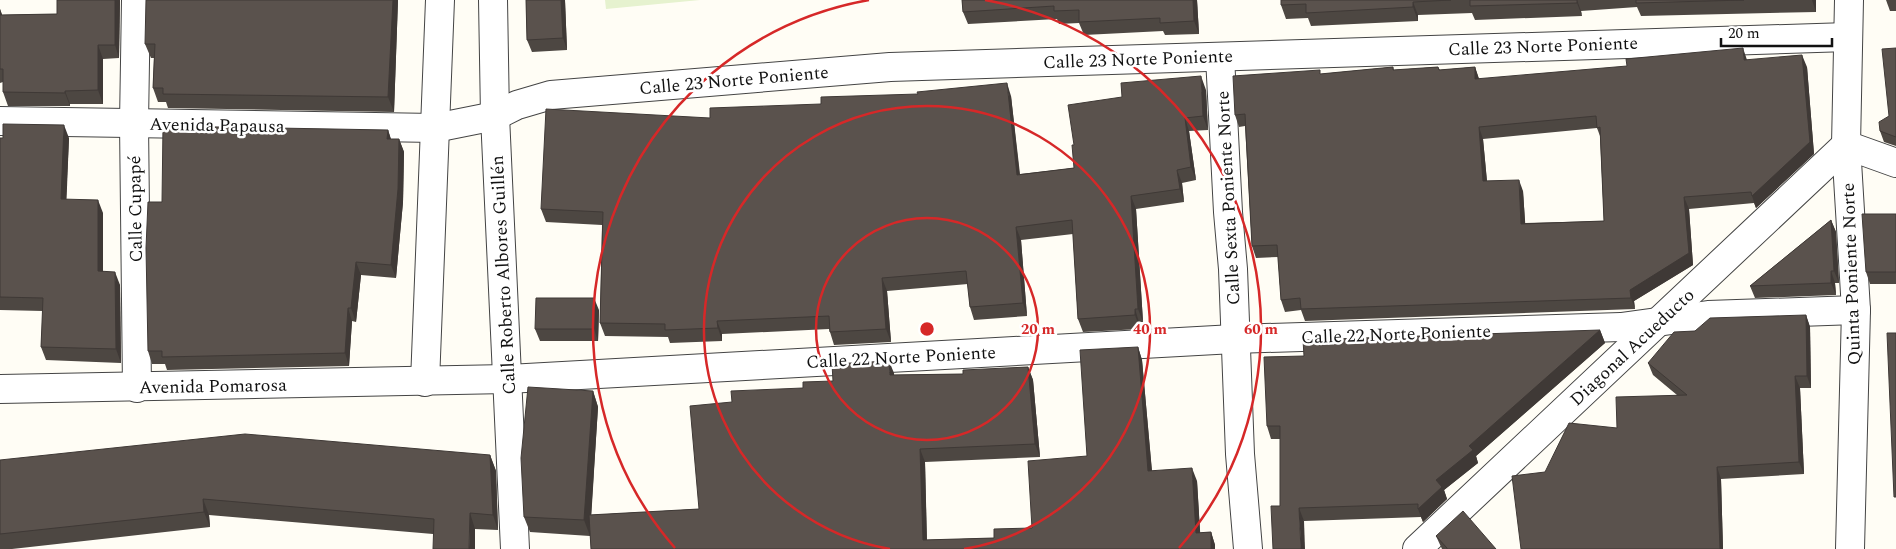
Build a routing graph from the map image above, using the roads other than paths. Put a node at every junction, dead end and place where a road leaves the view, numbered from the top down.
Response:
1 (136, 0) edge
2 (440, 0) edge
3 (493, 0) edge
4 (1849, 0) edge
5 (1848, 36) junction
6 (1220, 57) junction
7 (495, 116) junction
8 (0, 121) edge
9 (134, 123) junction
10 (435, 128) junction
11 (1846, 145) junction
12 (1896, 163) edge
13 (1856, 310) junction
14 (1659, 322) junction
15 (1234, 339) junction
16 (507, 379) junction
17 (425, 382) junction
18 (137, 388) junction
19 (0, 389) edge
20 (515, 549) edge
21 (1248, 549) edge
22 (1417, 549) edge
23 (1850, 549) edge

1 - 9 street, Calle Cupapé
2 - 10 street
3 - 7 street, Calle Roberto Albores Guillén
4 - 5 street, Quinta Poniente Norte
5 - 6 street, Calle 23 Norte Poniente
5 - 11 street, Quinta Poniente Norte
6 - 7 street, Calle 23 Norte Poniente
6 - 15 street, Calle Sexta Poniente Norte
7 - 10 street, Calle 23 Norte Poniente
7 - 16 street, Calle Roberto Albores Guillén
8 - 9 street, Avenida Papausa
9 - 10 street, Avenida Papausa
9 - 18 street, Calle Cupapé
10 - 17 street
11 - 12 street
11 - 13 street, Quinta Poniente Norte
11 - 14 street, Diagonal Acueducto
13 - 14 street, Calle 22 Norte Poniente
13 - 23 street, Quinta Poniente Norte
14 - 15 street, Calle 22 Norte Poniente
14 - 22 street, Diagonal Acueducto
15 - 16 street, Calle 22 Norte Poniente
15 - 21 street, Calle Sexta Poniente Norte
16 - 17 street, Calle 22 Norte Poniente
16 - 20 street, Calle Roberto Albores Guillén
17 - 18 street, Avenida Pomarosa
18 - 19 street, Avenida Pomarosa

